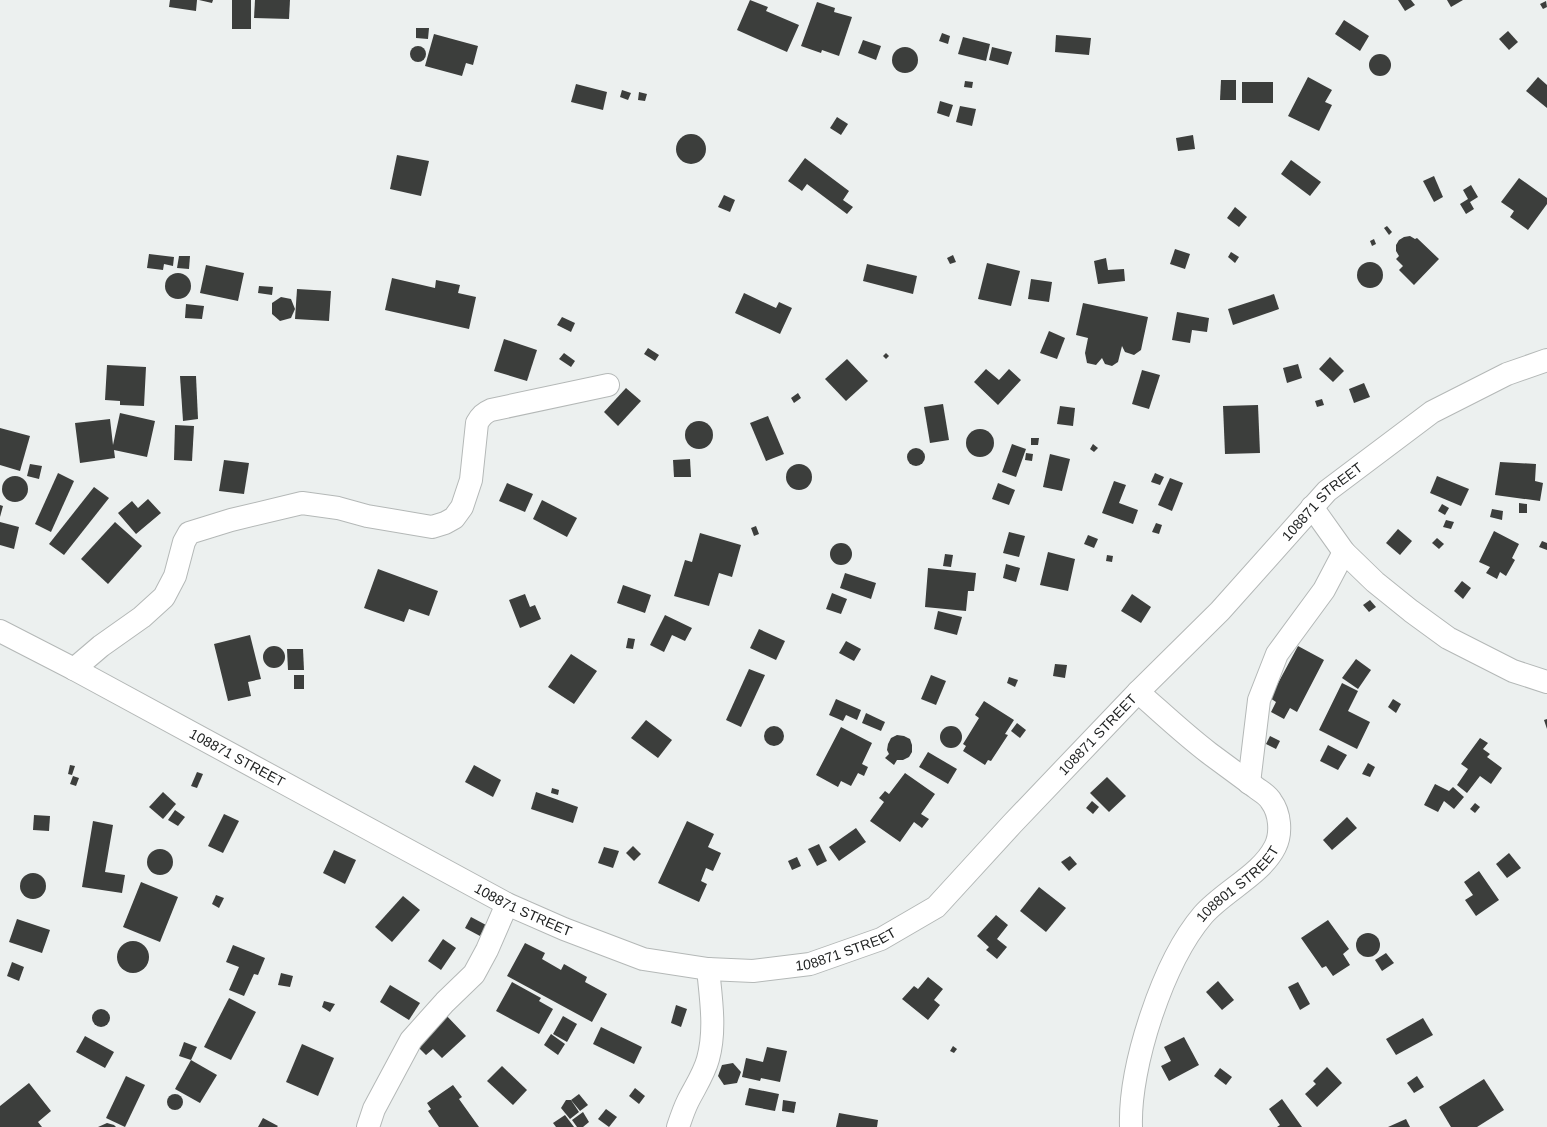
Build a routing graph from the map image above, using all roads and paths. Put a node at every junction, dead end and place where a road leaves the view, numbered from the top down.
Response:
1 (1547, 360) edge
2 (608, 385) dead end
3 (1312, 507) junction
4 (1344, 552) junction
5 (0, 631) edge
6 (74, 669) junction
7 (1547, 682) edge
8 (1138, 692) junction
9 (1249, 783) junction
10 (507, 904) junction
11 (708, 969) junction
12 (368, 1127) edge
13 (678, 1127) edge
14 (1131, 1127) edge

1 - 3 street, 108871 STREET
2 - 6 street
3 - 4 street
3 - 8 street, 108871 STREET
4 - 7 street
4 - 9 street
5 - 6 street, 108871 STREET
6 - 10 street, 108871 STREET
8 - 9 street, 108801 STREET
8 - 11 street, 108871 STREET
9 - 14 street, 108801 STREET
10 - 11 street, 108871 STREET
10 - 12 street
11 - 13 street

